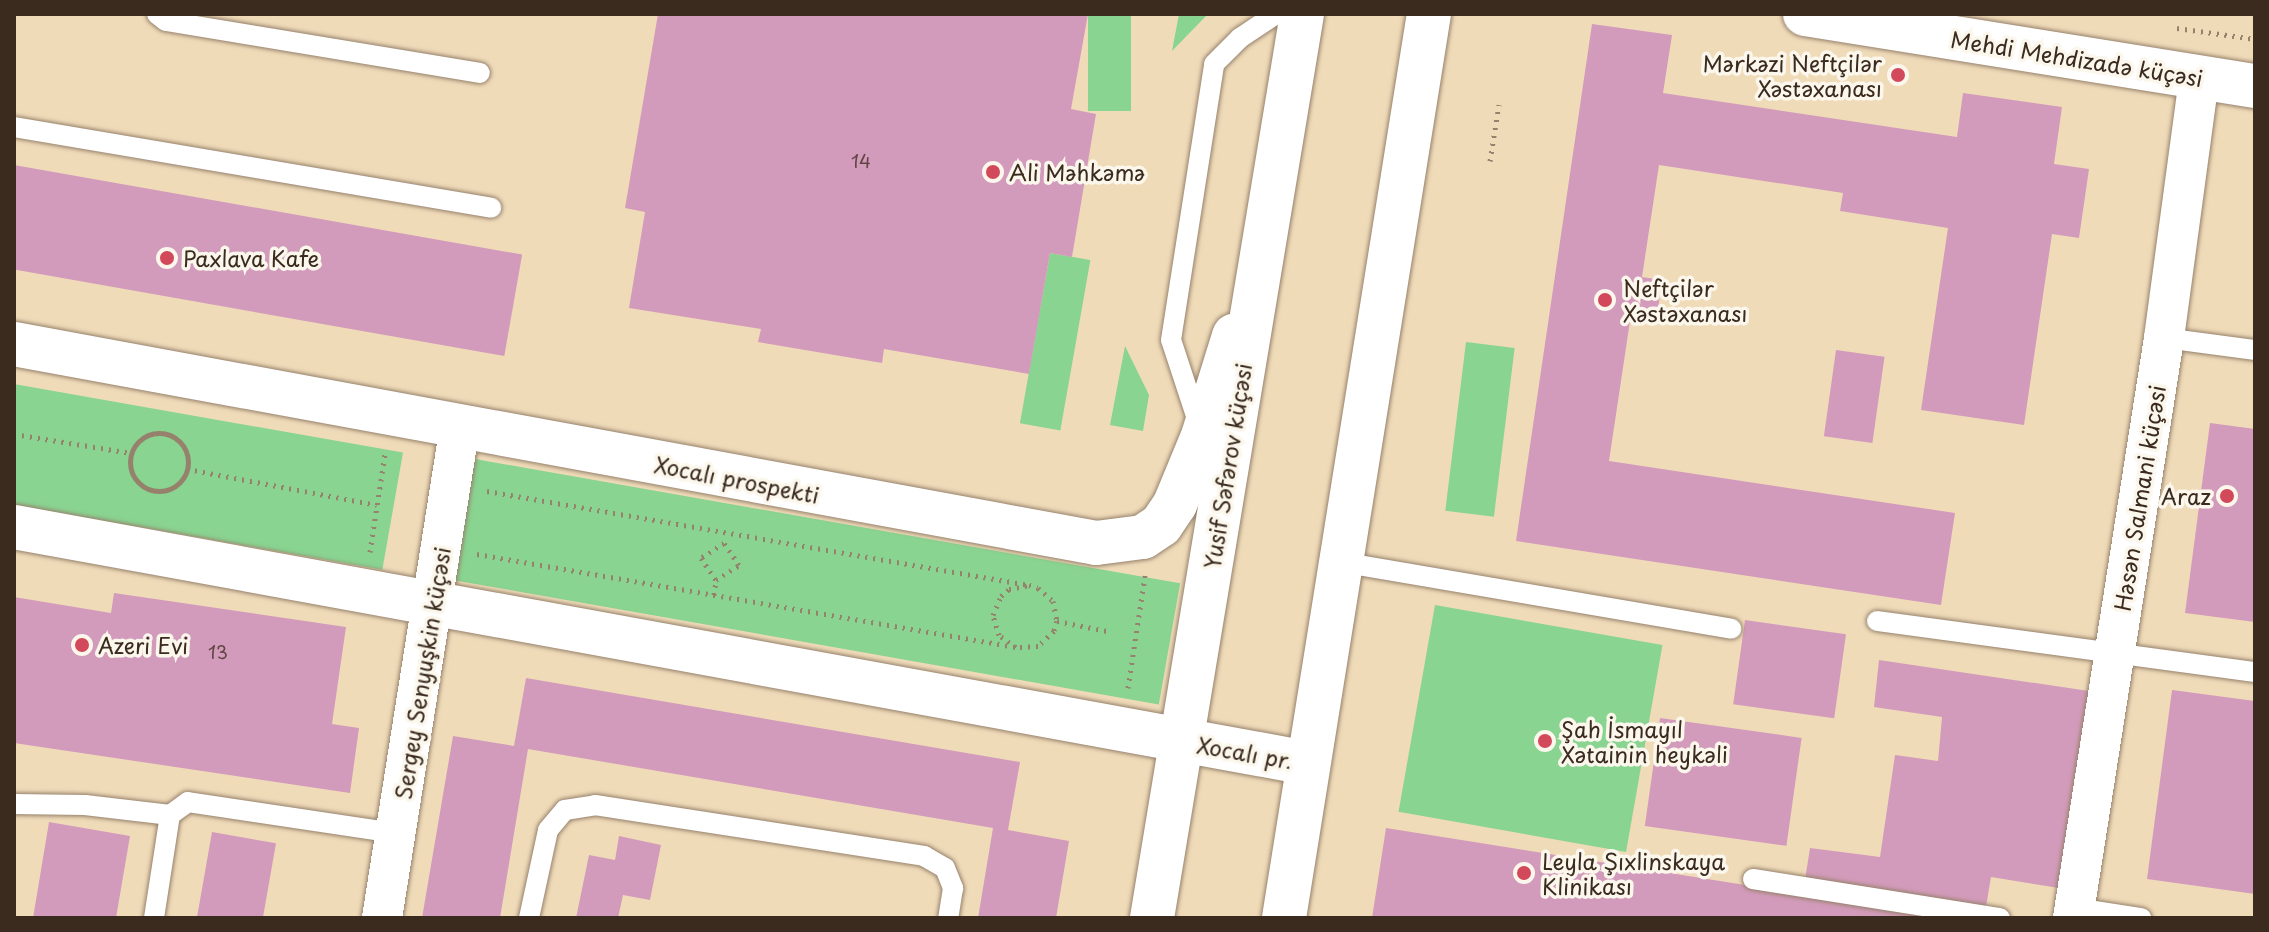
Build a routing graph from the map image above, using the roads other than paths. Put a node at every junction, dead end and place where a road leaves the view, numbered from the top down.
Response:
1 (157, 14) edge
2 (1276, 14) edge
3 (1302, 14) edge
4 (1429, 14) edge
5 (1805, 14) edge
6 (480, 73) dead end
7 (2199, 78) junction
8 (2255, 86) edge
9 (14, 127) edge
10 (491, 208) dead end
11 (1263, 242) junction
12 (2164, 338) junction
13 (14, 344) edge
14 (2255, 350) edge
15 (460, 428) junction
16 (1203, 436) junction
17 (14, 527) edge
18 (1341, 562) junction
19 (434, 604) junction
20 (1877, 621) dead end
21 (1731, 629) dead end
22 (2116, 652) junction
23 (2255, 672) edge
24 (1181, 741) junction
25 (1308, 763) junction
26 (14, 804) edge
27 (170, 815) junction
28 (396, 833) junction
29 (1753, 879) dead end
30 (2074, 913) edge
31 (154, 918) edge
32 (382, 918) edge
33 (529, 918) edge
34 (948, 918) edge
35 (1152, 918) edge
36 (1284, 918) edge
37 (2000, 918) edge
38 (2141, 918) edge

1 - 6 lane
2 - 16 lane
3 - 11 main road, Yusif Səfərov küçəsi
4 - 18 main road
5 - 7 main road, Mehdi Mehdizadə küçəsi
7 - 8 main road, Mehdi Mehdizadə küçəsi
7 - 12 street, Həsən Salmani küçəsi
9 - 10 lane
11 - 16 main road, Xocalı prospekti
11 - 24 main road, Yusif Səfərov küçəsi
12 - 14 lane
12 - 22 street, Həsən Salmani küçəsi
13 - 15 main road, Xocalı prospekti
15 - 16 main road, Xocalı prospekti
15 - 19 street, Sergey Senyuşkin küçəsi
17 - 19 main road
18 - 21 lane
18 - 25 main road
19 - 24 main road
19 - 28 street, Sergey Senyuşkin küçəsi
20 - 22 lane
22 - 23 lane
22 - 30 street, Həsən Salmani küçəsi
24 - 25 main road, Xocalı pr.
24 - 35 main road, Yusif Səfərov küçəsi
25 - 36 main road
26 - 27 lane
27 - 28 lane
27 - 31 lane
28 - 32 street, Sergey Senyuşkin küçəsi
29 - 37 lane
30 - 38 lane
33 - 34 lane

